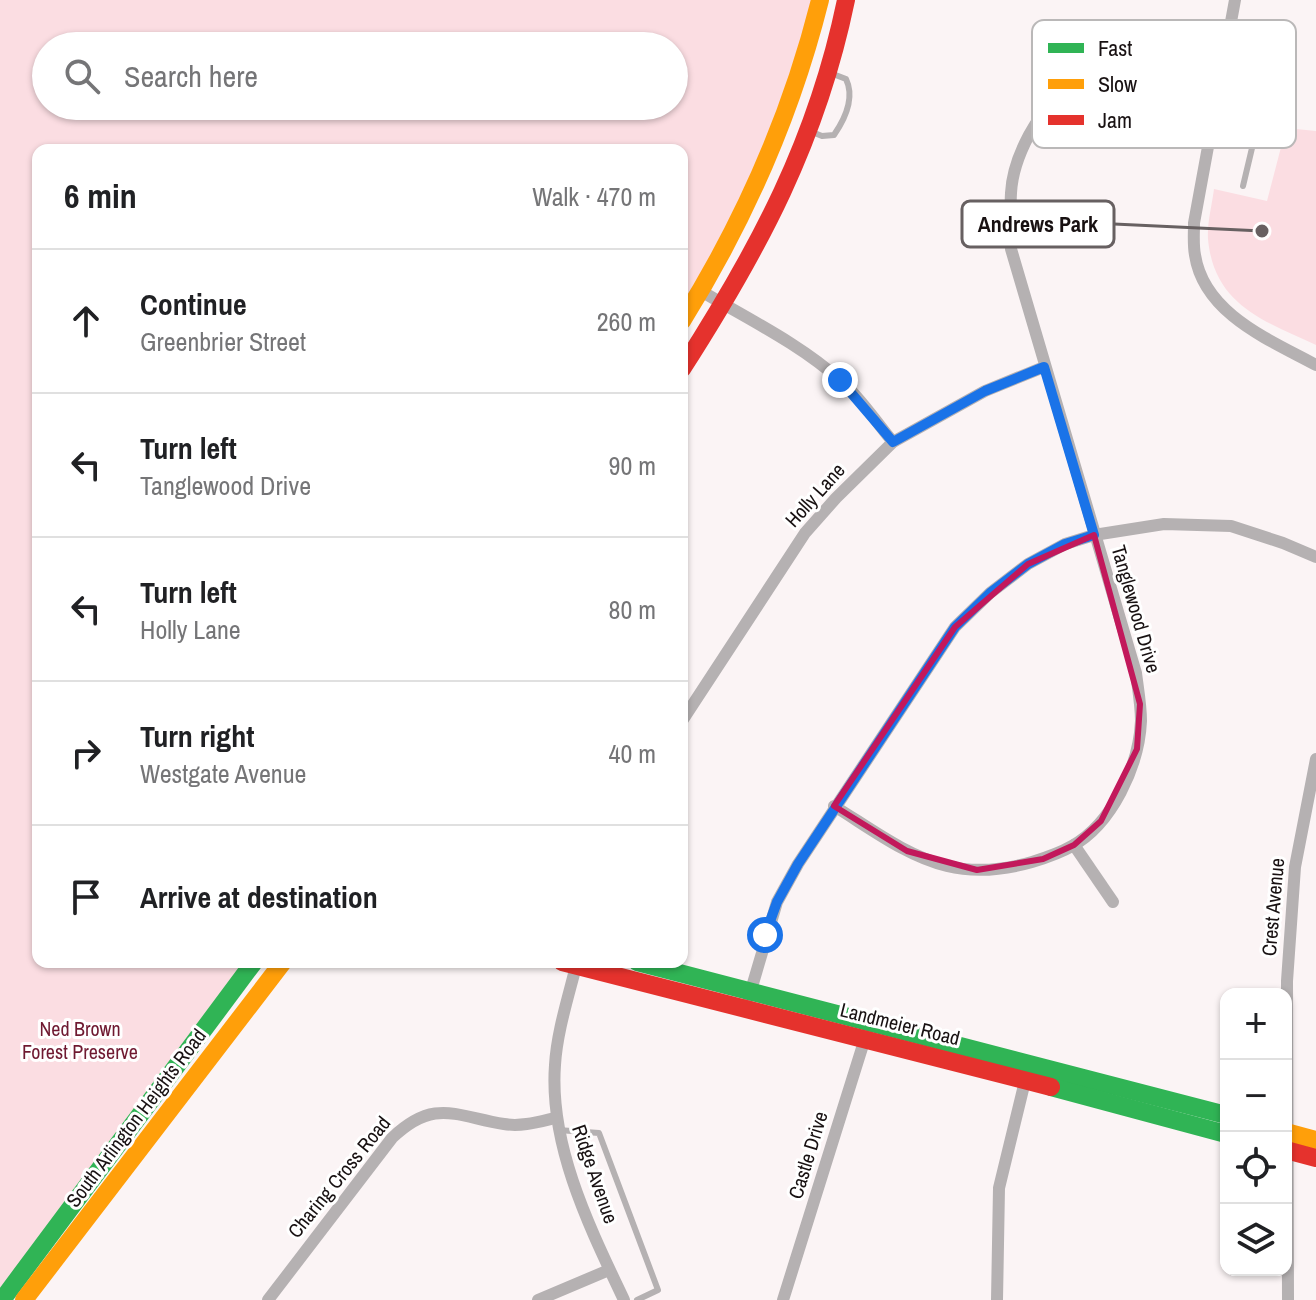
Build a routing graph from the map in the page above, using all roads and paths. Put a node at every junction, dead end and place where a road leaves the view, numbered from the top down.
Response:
1 (820, 0) edge
2 (846, 0) edge
3 (1235, 0) edge
4 (1232, 20) edge
5 (829, 72) junction
6 (1032, 130) edge
7 (809, 131) junction
8 (1208, 148) edge
9 (1252, 148) edge
10 (1243, 186) dead end
11 (701, 291) junction
12 (724, 305) junction
13 (688, 312) edge
14 (688, 360) edge
15 (1316, 365) edge
16 (1044, 367) junction
17 (893, 442) junction
18 (1094, 535) junction
19 (1316, 557) edge
20 (688, 712) edge
21 (1316, 759) edge
22 (834, 806) junction
23 (1074, 845) junction
24 (1113, 902) dead end
25 (250, 968) edge
26 (278, 968) edge
27 (571, 968) edge
28 (596, 968) edge
29 (655, 968) edge
30 (748, 999) junction
31 (868, 1030) junction
32 (1027, 1071) junction
33 (1220, 1114) edge
34 (557, 1124) junction
35 (1220, 1132) edge
36 (1287, 1132) edge
37 (1316, 1140) edge
38 (1292, 1141) edge
39 (1292, 1144) edge
40 (1316, 1158) edge
41 (1287, 1204) edge
42 (609, 1270) junction
43 (2, 1300) edge
44 (24, 1300) edge
45 (268, 1300) edge
46 (538, 1300) edge
47 (624, 1300) edge
48 (637, 1300) edge
49 (783, 1300) edge
50 (997, 1300) edge
51 (1288, 1300) edge

1 - 11 main road
2 - 5 main road
3 - 4 street
5 - 7 main road
5 - 7 lane
6 - 16 street, Tanglewood Drive
7 - 12 main road
8 - 15 street
9 - 10 lane
11 - 12 street
11 - 13 main road
12 - 14 main road
12 - 17 street
16 - 17 street, Holly Lane
16 - 18 street, Tanglewood Drive
17 - 20 street, Holly Lane
18 - 19 street
18 - 22 street
18 - 23 street, Tanglewood Drive
21 - 36 street, Crest Avenue
22 - 23 street, Tanglewood Drive
22 - 30 street
23 - 24 street
25 - 43 main road, South Arlington Heights Road
26 - 44 main road, South Arlington Heights Road
27 - 34 street, Ridge Avenue
28 - 30 main road, Landmeier Road
29 - 30 main road, Landmeier Road
30 - 31 main road, Landmeier Road
31 - 32 main road, Landmeier Road
31 - 49 street, Castle Drive
32 - 33 main road, Landmeier Road
32 - 35 main road, Landmeier Road
32 - 50 street
34 - 42 street, Ridge Avenue
34 - 45 street, Charing Cross Road
34 - 48 lane
37 - 38 main road
39 - 40 main road
41 - 51 street, Crest Avenue
42 - 46 street
42 - 47 street, Ridge Avenue

